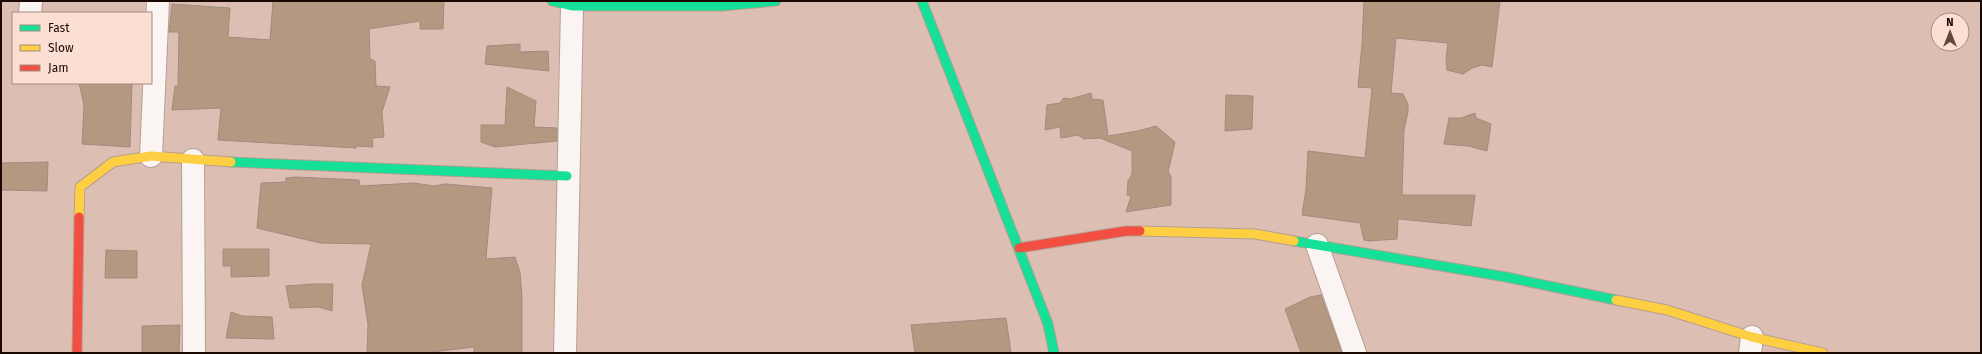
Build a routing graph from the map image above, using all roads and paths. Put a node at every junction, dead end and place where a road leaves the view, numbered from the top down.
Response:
1 (31, 1) edge
2 (158, 1) edge
3 (776, 1) edge
4 (922, 1) edge
5 (562, 4) edge
6 (30, 12) edge
7 (151, 156) junction
8 (193, 160) junction
9 (567, 176) junction
10 (1317, 245) junction
11 (1019, 248) junction
12 (1751, 345) edge
13 (77, 353) edge
14 (194, 353) edge
15 (565, 353) edge
16 (1054, 353) edge
17 (1355, 353) edge
18 (1823, 353) edge

1 - 6 street
2 - 7 street
3 - 5 street
4 - 11 street
5 - 9 street
7 - 8 street
7 - 13 street
8 - 9 street
8 - 14 street
9 - 15 street
10 - 11 street
10 - 12 street
10 - 17 street
11 - 16 street
12 - 18 street

